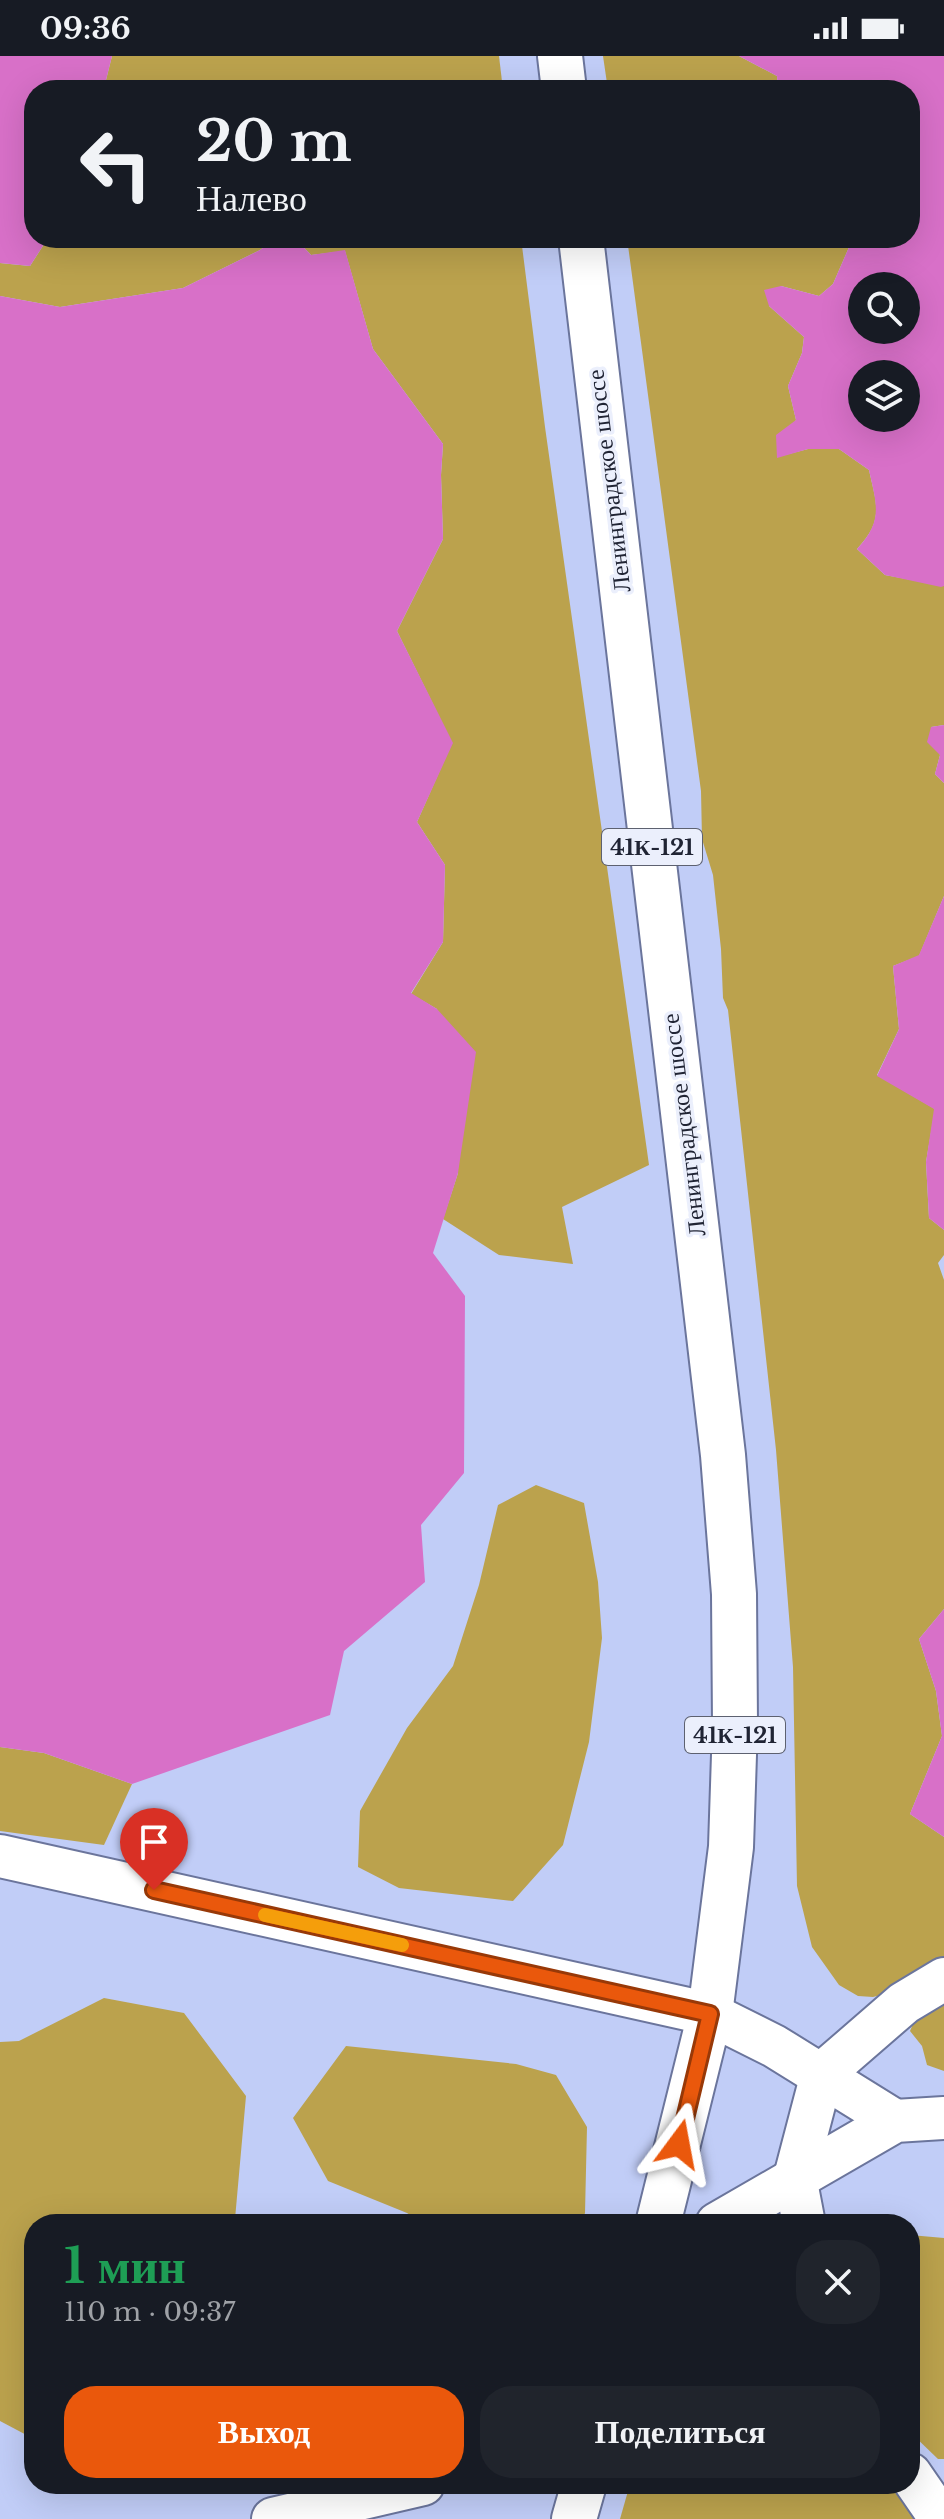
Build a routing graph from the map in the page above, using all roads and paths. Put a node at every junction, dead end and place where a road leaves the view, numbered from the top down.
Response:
1 (560, 56) edge
2 (563, 80) edge
3 (582, 248) edge
4 (0, 1856) edge
5 (944, 1979) edge
6 (710, 2014) junction
7 (822, 2074) junction
8 (944, 2118) edge
9 (895, 2121) junction
10 (795, 2177) junction
11 (660, 2214) edge
12 (734, 2214) edge
13 (802, 2214) edge
14 (920, 2489) edge
15 (380, 2494) edge
16 (581, 2494) edge
17 (273, 2519) edge
18 (574, 2519) edge
19 (941, 2519) edge

1 - 2 main road
3 - 6 main road, Ленинградское шоссе / 41К-121
4 - 6 street
5 - 7 street
6 - 7 street
6 - 11 main road, 41К-121
7 - 9 street
7 - 10 street
8 - 9 street
9 - 10 street
10 - 12 street
10 - 13 street
14 - 19 street
15 - 17 street
16 - 18 main road

